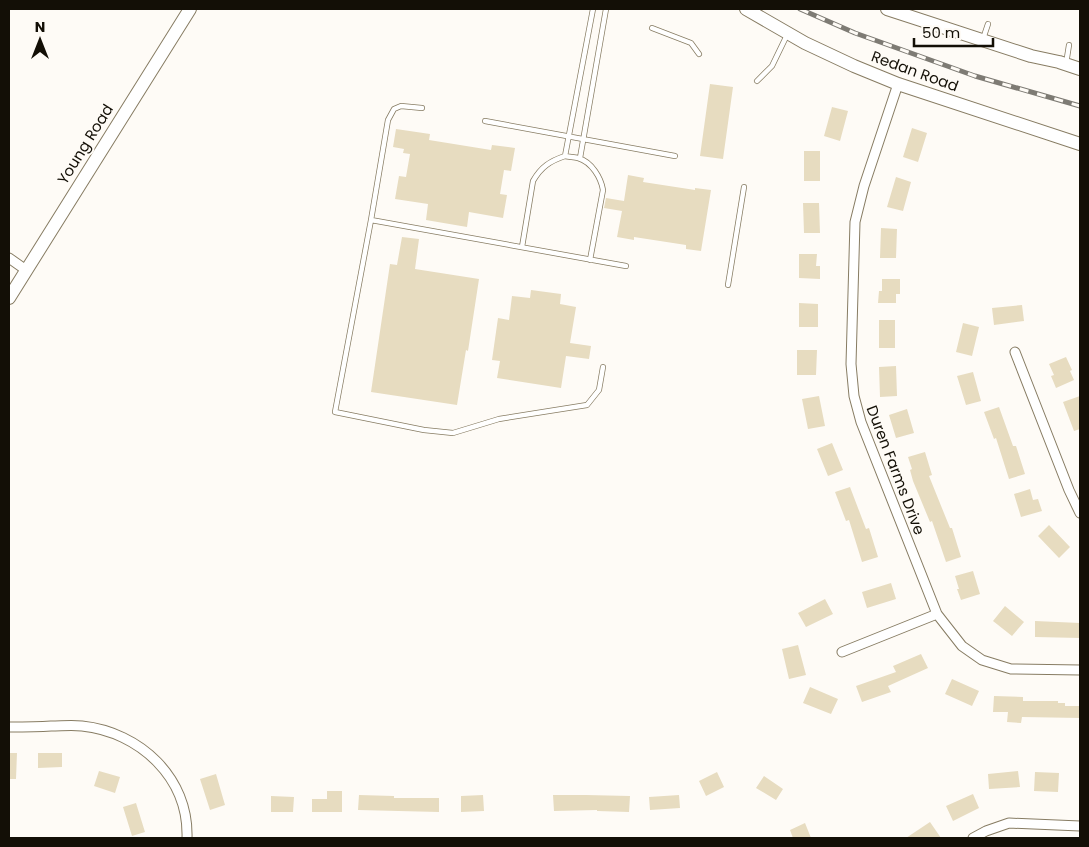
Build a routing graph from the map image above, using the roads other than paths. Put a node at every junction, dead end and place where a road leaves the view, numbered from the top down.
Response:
1 (190, 9) edge
2 (593, 9) edge
3 (606, 9) edge
4 (746, 9) edge
5 (887, 9) edge
6 (988, 24) dead end
7 (652, 28) dead end
8 (788, 33) junction
9 (982, 40) junction
10 (1069, 45) dead end
11 (698, 54) dead end
12 (1066, 64) junction
13 (1080, 69) edge
14 (757, 81) dead end
15 (898, 84) junction
16 (422, 108) dead end
17 (485, 121) dead end
18 (569, 137) junction
19 (584, 139) junction
20 (1080, 144) edge
21 (565, 156) junction
22 (675, 156) dead end
23 (580, 158) junction
24 (744, 187) dead end
25 (371, 220) junction
26 (522, 247) junction
27 (9, 258) edge
28 (590, 260) junction
29 (626, 266) dead end
30 (26, 270) junction
31 (728, 285) dead end
32 (9, 298) edge
33 (1015, 352) dead end
34 (603, 367) dead end
35 (1080, 513) edge
36 (938, 614) junction
37 (842, 652) dead end
38 (1080, 670) edge
39 (9, 727) edge
40 (1080, 826) edge
41 (187, 838) edge
42 (974, 838) edge

1 - 30 main road, Young Road
2 - 18 lane
3 - 19 lane
4 - 8 main road, Redan Road
5 - 9 main road
6 - 9 lane
7 - 11 lane
8 - 14 lane
8 - 15 main road, Redan Road
9 - 12 main road
10 - 12 lane
12 - 13 main road
15 - 20 main road, Redan Road
15 - 36 street, Duren Farms Drive
16 - 25 lane
17 - 18 lane
18 - 19 lane
18 - 21 lane
19 - 22 lane
19 - 23 lane
21 - 23 lane
21 - 26 lane
23 - 28 lane
24 - 31 lane
25 - 26 lane
25 - 34 lane
26 - 28 lane
27 - 30 street
28 - 29 lane
30 - 32 main road, Young Road
33 - 35 street
36 - 37 street
36 - 38 street, Duren Farms Drive
39 - 41 street
40 - 42 street

